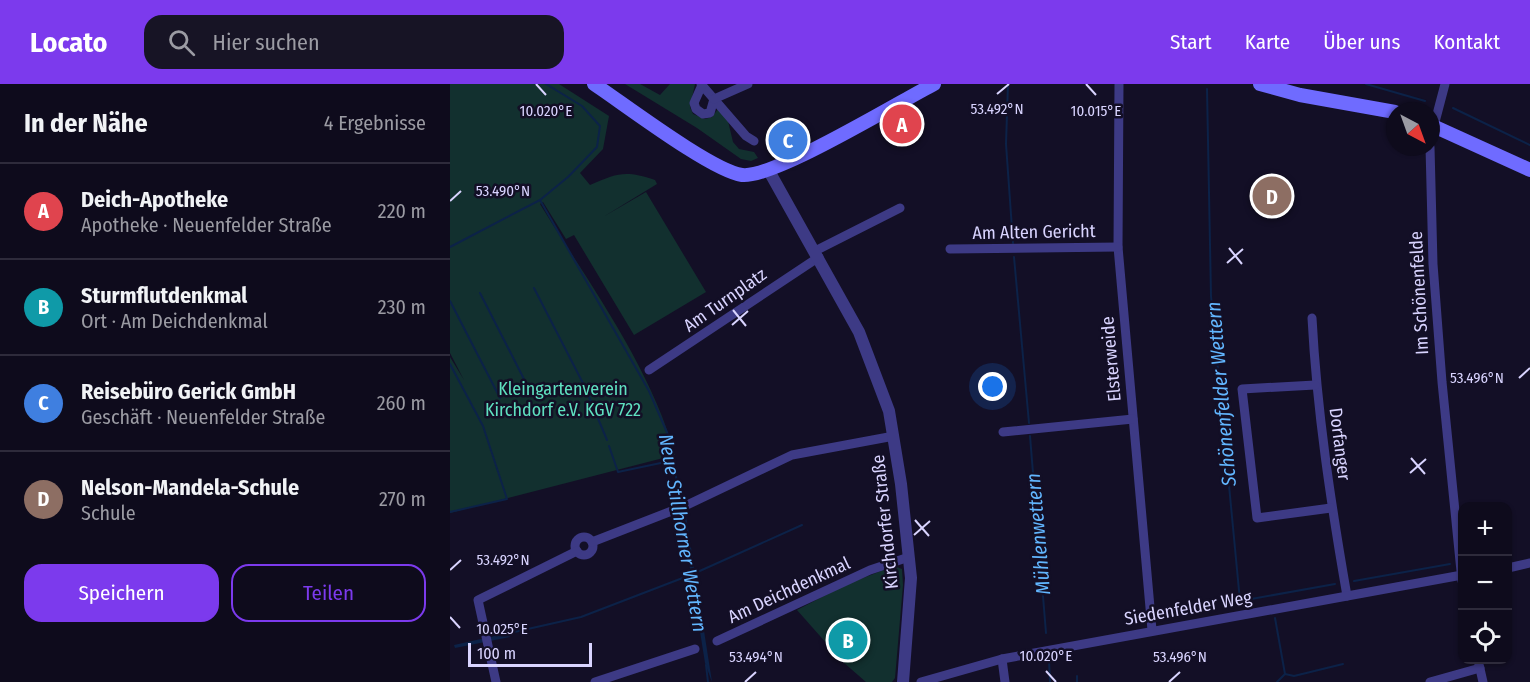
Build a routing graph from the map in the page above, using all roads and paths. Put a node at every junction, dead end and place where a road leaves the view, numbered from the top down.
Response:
1 (594, 84) edge
2 (701, 84) edge
3 (748, 84) edge
4 (934, 84) edge
5 (1119, 84) edge
6 (1260, 84) edge
7 (1446, 84) edge
8 (714, 99) junction
9 (1440, 104) edge
10 (1386, 110) edge
11 (1440, 133) edge
12 (754, 141) dead end
13 (1430, 156) edge
14 (1530, 170) edge
15 (769, 171) junction
16 (900, 208) dead end
17 (1118, 247) junction
18 (950, 249) dead end
19 (817, 254) junction
20 (1312, 318) dead end
21 (649, 370) dead end
22 (1316, 385) junction
23 (1133, 419) junction
24 (1003, 432) dead end
25 (894, 436) junction
26 (1331, 508) junction
27 (1460, 556) edge
28 (909, 558) junction
29 (1530, 563) edge
30 (1512, 567) edge
31 (1458, 578) edge
32 (1347, 596) junction
33 (1152, 630) junction
34 (717, 641) dead end
35 (695, 650) dead end
36 (1002, 659) junction
37 (1479, 664) edge
38 (496, 682) edge
39 (595, 682) edge
40 (903, 682) edge
41 (921, 682) edge
42 (1005, 682) edge
43 (1430, 682) edge
44 (1483, 682) edge

1 - 15 main road
2 - 8 street
2 - 8 street
3 - 8 street
4 - 15 main road
5 - 17 street, Elsterweide
6 - 10 main road
7 - 9 street
8 - 12 street
11 - 14 main road
13 - 27 street, Im Schönenfelde
15 - 19 street, Kirchdorfer Straße
16 - 19 street, Am Turnplatz
17 - 18 street, Am Alten Gericht
17 - 23 street, Elsterweide
19 - 21 street, Am Turnplatz
19 - 25 street, Kirchdorfer Straße
20 - 22 street, Dorfanger
22 - 26 street, Dorfanger
22 - 26 street, Dorfanger
23 - 24 street
23 - 33 street, Elsterweide
25 - 28 street, Kirchdorfer Straße
25 - 38 street
26 - 32 street, Dorfanger
28 - 34 street, Am Deichdenkmal
28 - 40 street, Kirchdorfer Straße
29 - 30 street
31 - 32 street, Siedenfelder Weg
32 - 33 street, Siedenfelder Weg
33 - 36 street, Siedenfelder Weg
35 - 39 street
36 - 41 street, Siedenfelder Weg
36 - 42 street
37 - 43 street
37 - 44 street

